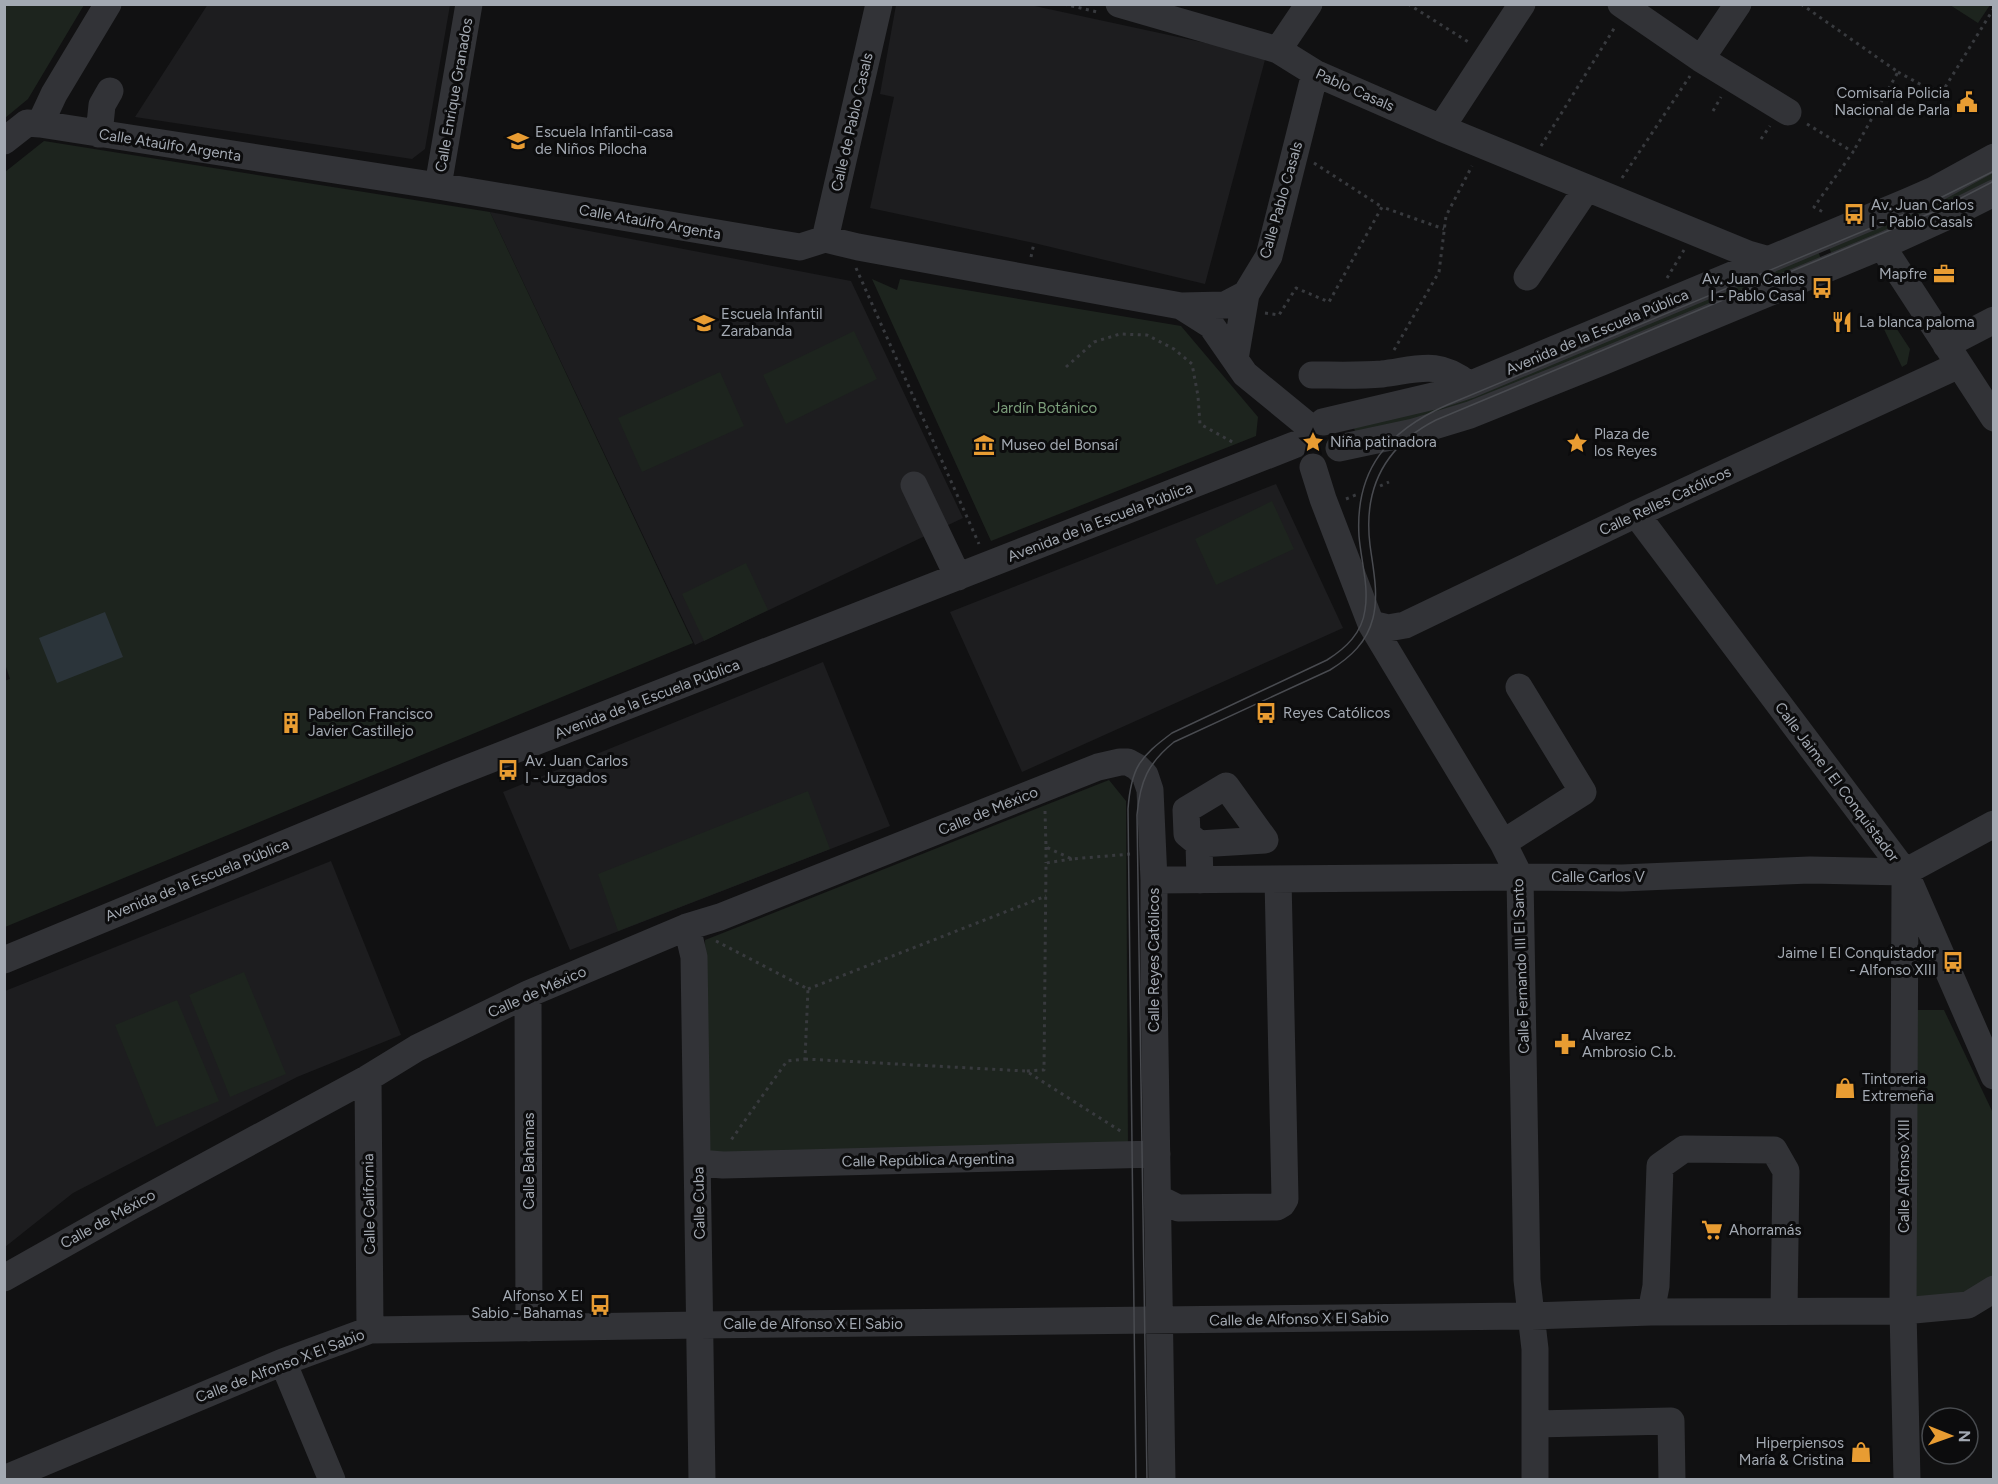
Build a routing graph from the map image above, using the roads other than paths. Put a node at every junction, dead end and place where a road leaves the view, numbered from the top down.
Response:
1 (108, 4) edge
2 (469, 4) edge
3 (879, 4) edge
4 (1119, 4) edge
5 (1309, 4) edge
6 (1522, 4) edge
7 (1738, 4) edge
8 (1619, 15) edge
9 (1278, 50) junction
10 (1701, 60) junction
11 (1315, 74) junction
12 (110, 92) dead end
13 (1780, 118) road end
14 (40, 124) junction
15 (1441, 128) junction
16 (99, 134) junction
17 (4, 141) edge
18 (1994, 157) edge
19 (438, 186) junction
20 (1598, 193) junction
21 (1994, 193) edge
22 (825, 239) junction
23 (1882, 246) junction
24 (1769, 260) junction
25 (1527, 277) dead end
26 (1251, 303) junction
27 (1181, 306) junction
28 (1994, 320) edge
29 (1953, 355) junction
30 (1235, 358) junction
31 (1312, 375) dead end
32 (1469, 385) junction
33 (1994, 418) edge
34 (1308, 430) junction
35 (1340, 448) junction
36 (1313, 467) junction
37 (914, 485) dead end
38 (1636, 514) junction
39 (958, 577) junction
40 (1371, 624) junction
41 (1519, 687) dead end
42 (1098, 767) joint
43 (1994, 824) edge
44 (1503, 843) junction
45 (1199, 844) dead end
46 (1905, 872) junction
47 (1520, 877) junction
48 (1278, 879) junction
49 (1154, 880) junction
50 (1200, 880) junction
51 (687, 927) junction
52 (4, 960) edge
53 (1955, 987) junction
54 (528, 994) junction
55 (1905, 994) junction
56 (1991, 1065) edge
57 (368, 1078) junction
58 (1157, 1154) junction
59 (706, 1164) junction
60 (1158, 1198) junction
61 (4, 1278) edge
62 (1994, 1289) edge
63 (1784, 1311) junction
64 (1903, 1311) junction
65 (1651, 1312) junction
66 (1531, 1316) junction
67 (1159, 1321) junction
68 (700, 1325) junction
69 (529, 1328) junction
70 (370, 1330) junction
71 (283, 1362) junction
72 (1535, 1424) junction
73 (4, 1479) edge
74 (332, 1479) edge
75 (702, 1479) edge
76 (1162, 1479) edge
77 (1535, 1479) edge
78 (1672, 1479) edge
79 (1907, 1479) edge

1 - 14 street
2 - 19 street, Calle Enrique Granados
3 - 22 street, Calle de Pablo Casals
4 - 9 street, Pablo Casals
5 - 9 street
6 - 15 street
7 - 10 street
8 - 10 street
9 - 11 street, Pablo Casals
10 - 13 street
11 - 15 street, Pablo Casals
11 - 26 street, Calle Pablo Casals
12 - 16 street
14 - 16 street, Calle Ataúlfo Argenta
14 - 17 street
15 - 20 street, Pablo Casals
16 - 19 street, Calle Ataúlfo Argenta
18 - 24 street, Avenida de la Escuela Pública
19 - 22 street, Calle Ataúlfo Argenta
20 - 24 street, Pablo Casals
20 - 25 street
21 - 23 street, Avenida de la Escuela Pública
22 - 27 street, Calle Ataúlfo Argenta
23 - 29 street
23 - 35 street, Avenida de la Escuela Pública
24 - 32 street, Avenida de la Escuela Pública
26 - 27 street
26 - 30 street, Calle Pablo Casals
27 - 30 street, Calle Ataúlfo Argenta
28 - 29 street, Calle Relles Católicos
29 - 33 street
29 - 38 street, Calle Relles Católicos
30 - 34 street
31 - 32 street
32 - 34 street, Avenida de la Escuela Pública
34 - 35 street
34 - 36 street
34 - 39 street, Avenida de la Escuela Pública
35 - 36 street
36 - 40 street, Calle Fernando III El Santo
37 - 39 street
38 - 40 street, Calle Relles Católicos
38 - 46 street, Calle Jaime I El Conquistador
39 - 52 street, Avenida de la Escuela Pública
40 - 44 street, Calle Fernando III El Santo
41 - 44 street
42 - 49 street, Calle Reyes Católicos
42 - 51 street, Calle de México
43 - 46 street, Calle Carlos V
44 - 47 street, Calle Fernando III El Santo
45 - 50 street
46 - 47 street, Calle Carlos V
46 - 53 street, Calle Jaime I El Conquistador
46 - 55 street, Calle Alfonso XIII
47 - 48 street, Calle Carlos V
47 - 66 street, Calle Fernando III El Santo
48 - 50 street, Calle Carlos V
48 - 60 street
49 - 50 street, Calle Carlos V
49 - 58 street, Calle Reyes Católicos
51 - 54 street, Calle de México
51 - 59 street, Calle Cuba
53 - 55 street
53 - 56 street, Calle Jaime I El Conquistador
54 - 57 street, Calle de México
54 - 69 street, Calle Bahamas
55 - 64 street, Calle Alfonso XIII
57 - 61 street, Calle de México
57 - 70 street, Calle California
58 - 59 street, Calle República Argentina
58 - 60 street, Calle Reyes Católicos
59 - 68 street, Calle Cuba
60 - 67 street, Calle Reyes Católicos
62 - 64 street, Calle de Alfonso X El Sabio
63 - 64 street, Calle de Alfonso X El Sabio
63 - 65 street, Calle de Alfonso X El Sabio
63 - 65 street
64 - 79 street, Calle Alfonso XIII
65 - 66 street, Calle de Alfonso X El Sabio
66 - 67 street, Calle de Alfonso X El Sabio
66 - 72 street, Calle Fernando III El Santo
67 - 68 street, Calle de Alfonso X El Sabio
67 - 76 street, Calle Reyes Católicos
68 - 69 street, Calle de Alfonso X El Sabio
68 - 75 street, Calle Cuba
69 - 70 street, Calle de Alfonso X El Sabio
70 - 71 street, Calle de Alfonso X El Sabio
71 - 73 street, Calle de Alfonso X El Sabio
71 - 74 street
72 - 77 street, Calle Fernando III El Santo
72 - 78 street

